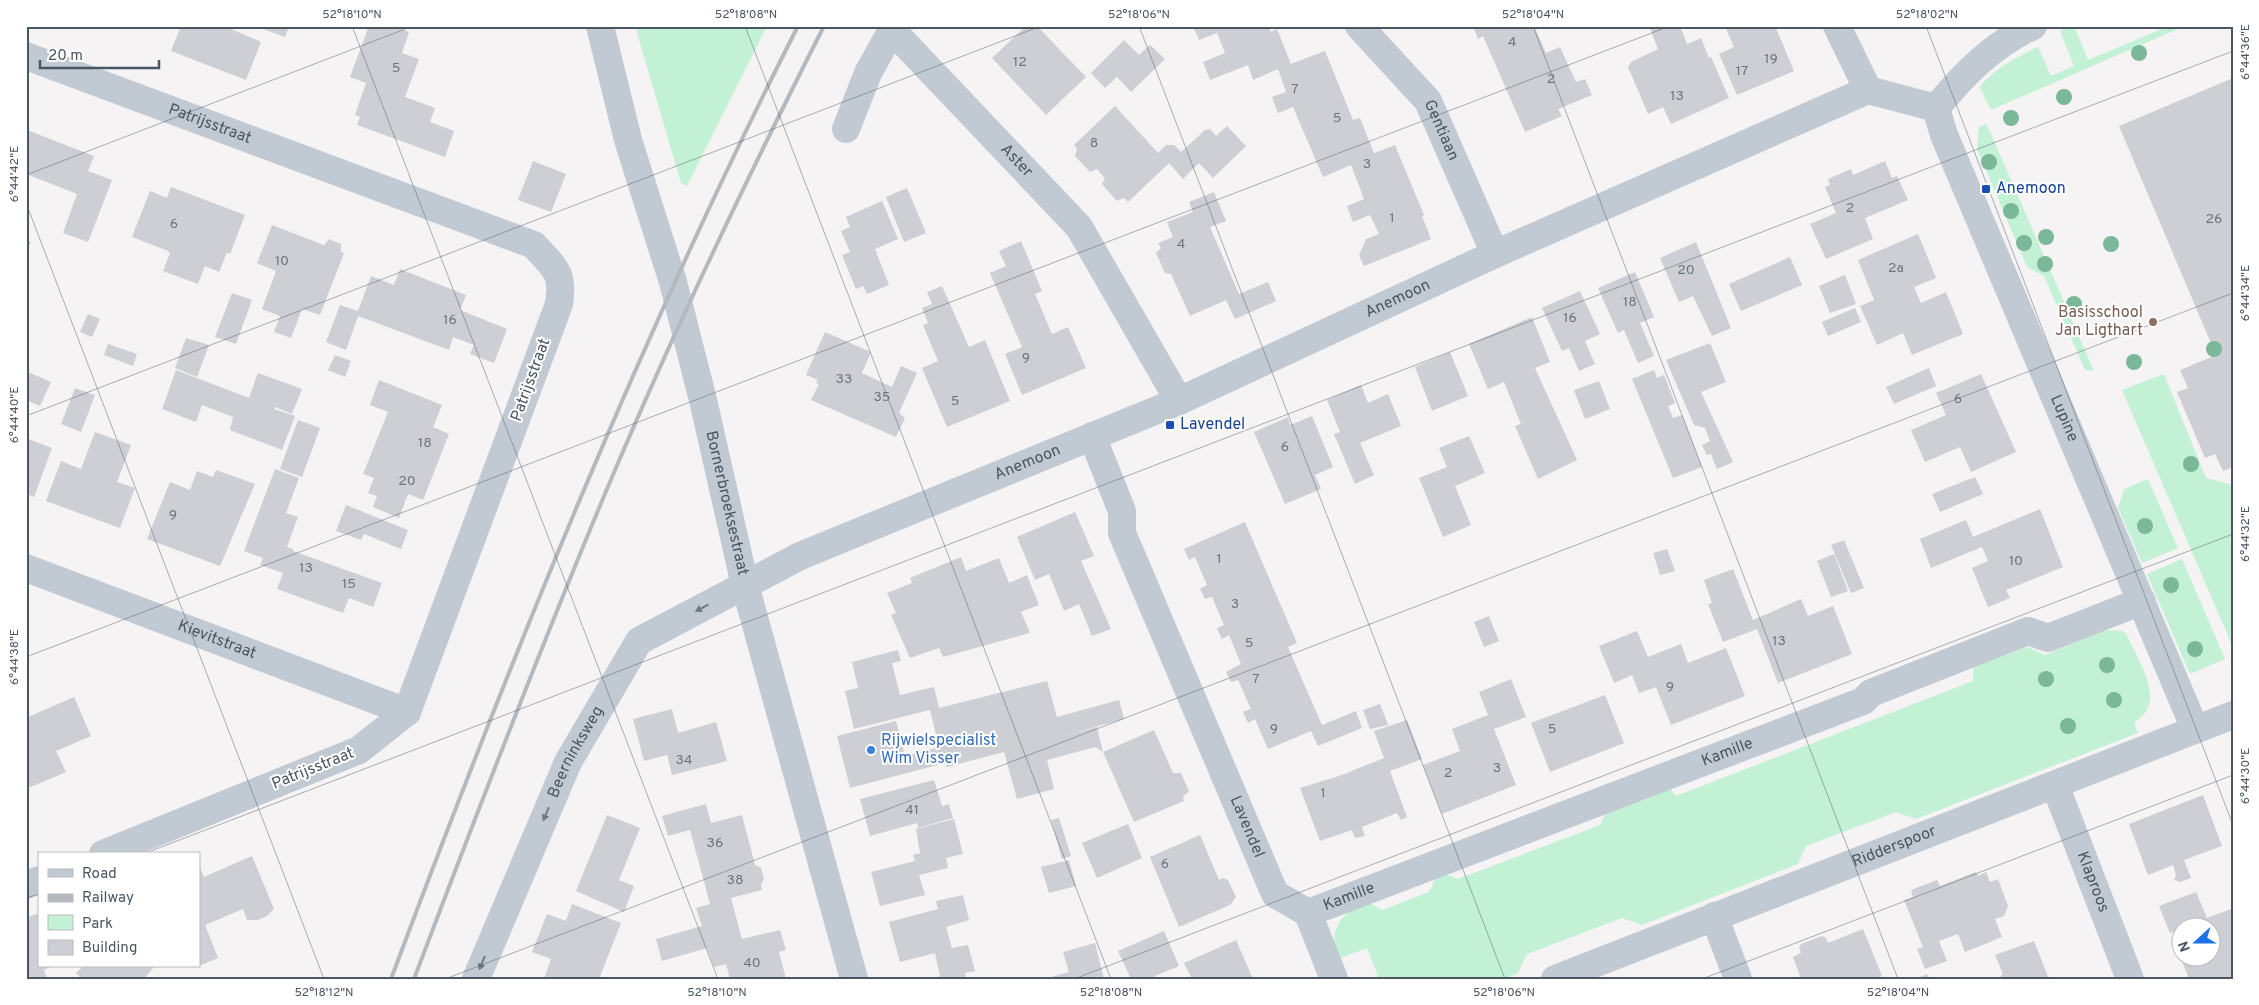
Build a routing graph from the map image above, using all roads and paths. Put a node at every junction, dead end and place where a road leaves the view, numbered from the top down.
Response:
1 (600, 26) edge
2 (1359, 26) edge
3 (1837, 26) edge
4 (2034, 26) edge
5 (26, 56) edge
6 (1868, 90) junction
7 (1936, 108) junction
8 (846, 129) dead end
9 (1495, 254) junction
10 (1178, 401) junction
11 (1092, 436) junction
12 (26, 568) edge
13 (745, 585) junction
14 (2142, 601) junction
15 (407, 712) junction
16 (2233, 715) edge
17 (2195, 729) junction
18 (2055, 784) junction
19 (109, 852) edge
20 (38, 880) edge
21 (26, 885) edge
22 (1308, 913) junction
23 (1714, 916) junction
24 (476, 979) edge
25 (854, 979) edge
26 (1334, 979) edge
27 (1555, 979) edge
28 (1738, 979) edge
29 (2130, 979) edge

1 - 13 street, Bornerbroeksestraat
2 - 9 street, Gentiaan
3 - 6 street
4 - 7 street
5 - 15 street, Patrijsstraat
6 - 7 street
6 - 9 street, Anemoon
7 - 14 street, Lupine
8 - 10 street, Aster
9 - 10 street, Anemoon
10 - 11 street, Anemoon
11 - 13 street, Anemoon
11 - 22 street, Lavendel
12 - 15 street, Kievitstraat
13 -> 24 street, Beerninksweg
13 - 25 street, Bornerbroeksestraat
14 - 17 street, Lupine
14 - 22 street, Kamille
15 - 19 street, Patrijsstraat
16 - 17 street, Ridderspoor
17 - 18 street, Ridderspoor
18 - 23 street, Ridderspoor
18 - 29 street, Klaproos
20 - 21 street
22 - 26 street
23 - 27 street, Ridderspoor
23 - 28 street

